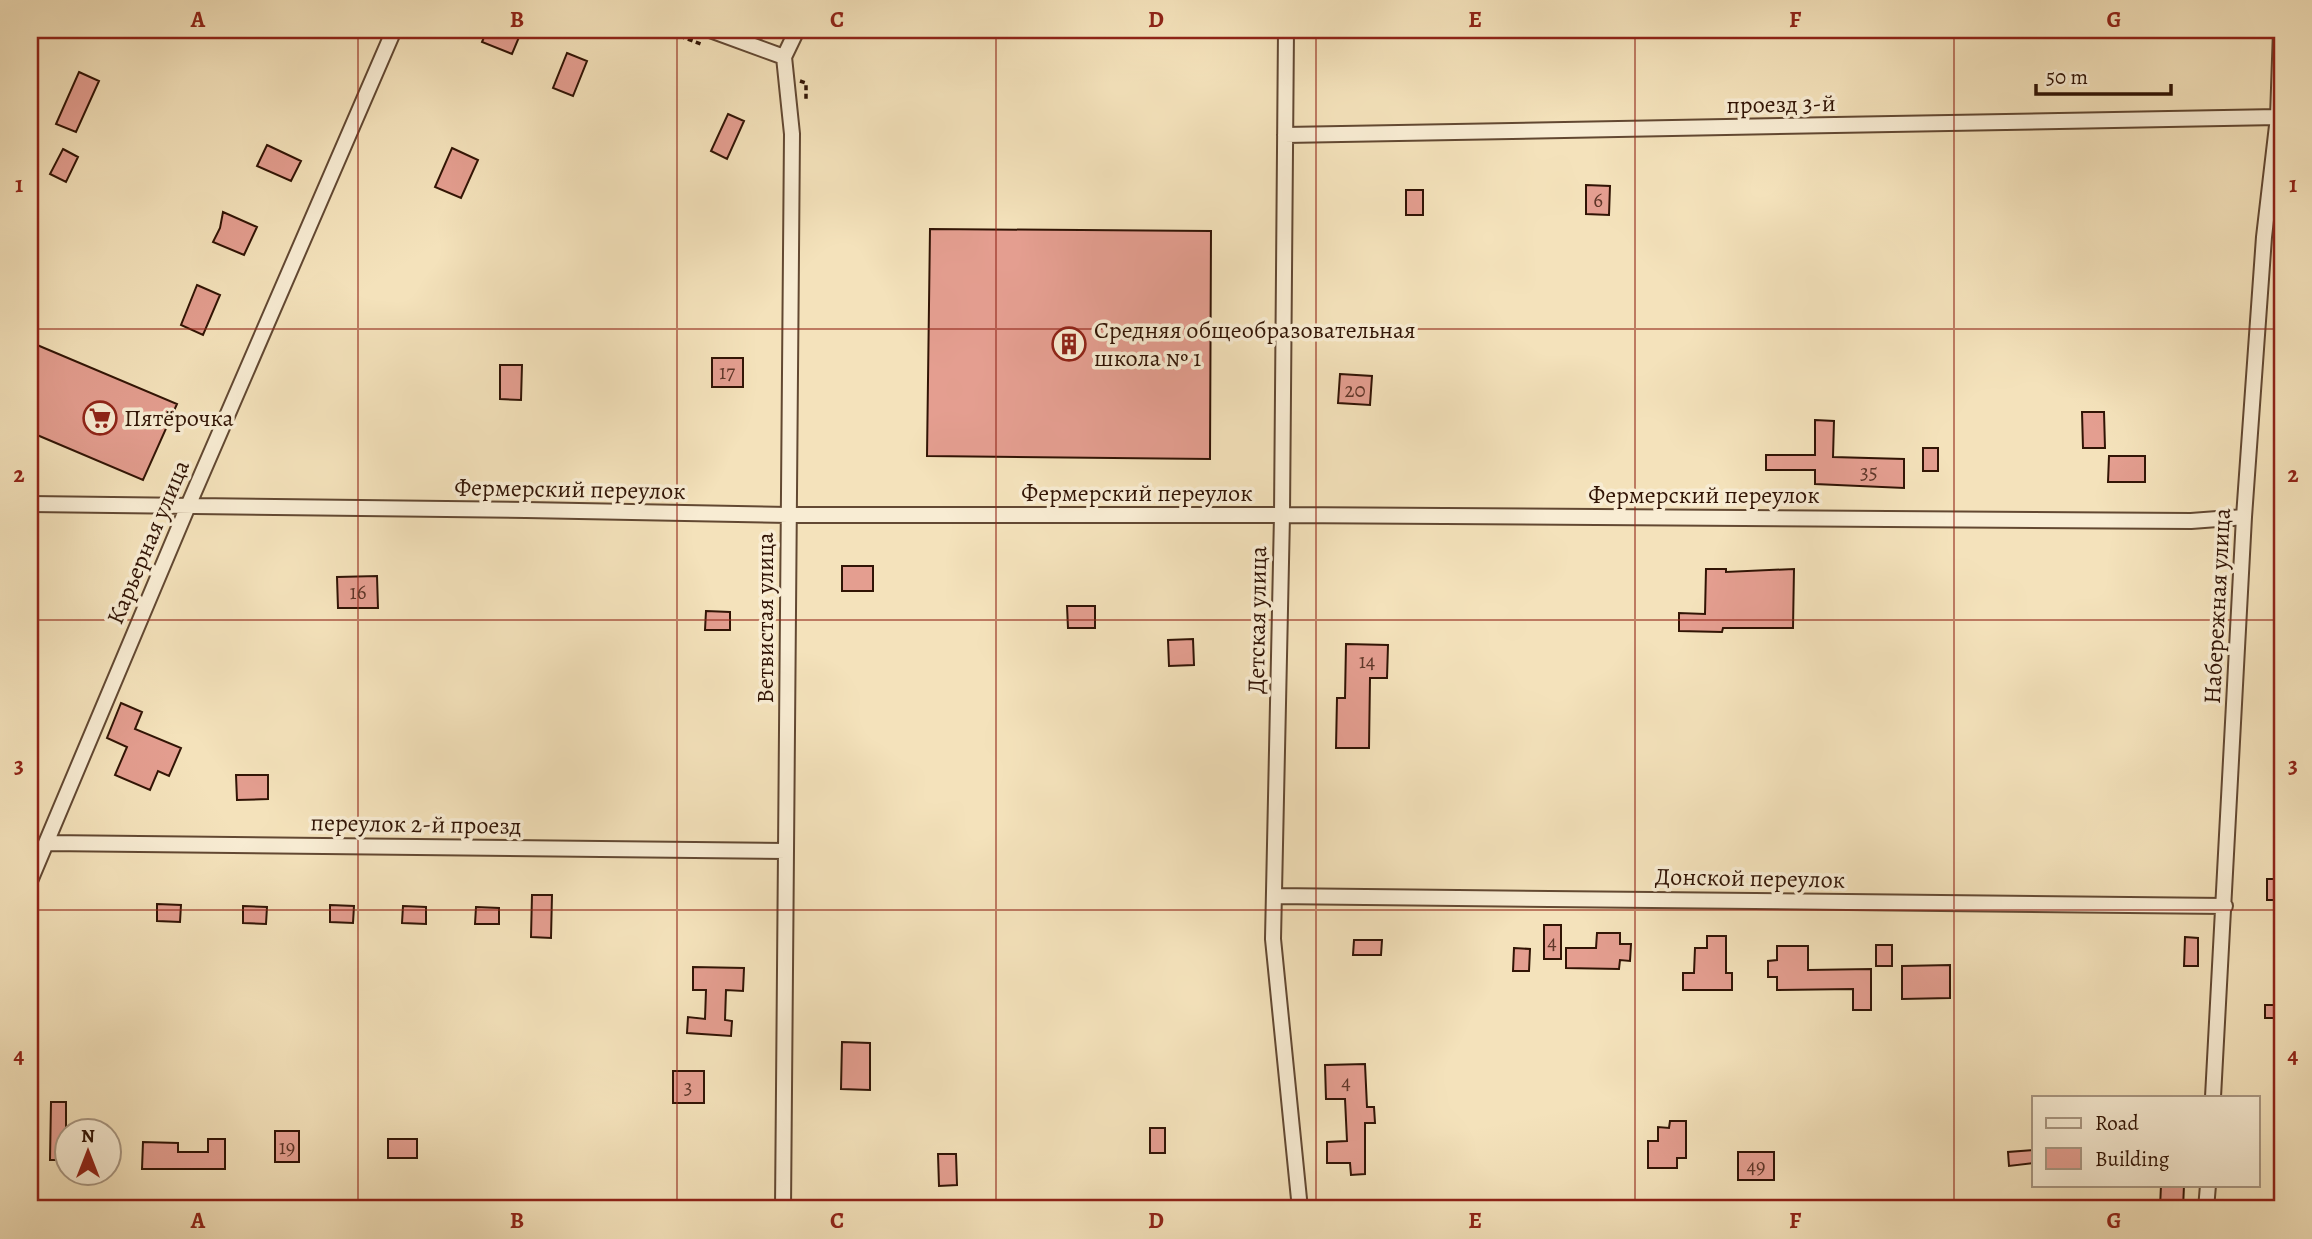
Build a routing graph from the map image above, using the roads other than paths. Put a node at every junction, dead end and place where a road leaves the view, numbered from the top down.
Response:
1 (394, 30) edge
2 (710, 30) edge
3 (797, 30) edge
4 (1286, 30) edge
5 (2281, 30) edge
6 (784, 57) junction
7 (2278, 117) junction
8 (1285, 135) junction
9 (30, 505) edge
10 (188, 506) junction
11 (788, 516) junction
12 (1282, 516) junction
13 (2244, 517) junction
14 (47, 843) junction
15 (786, 851) junction
16 (30, 881) edge
17 (1274, 896) junction
18 (2225, 906) junction
19 (2213, 1096) edge
20 (2208, 1186) edge
21 (782, 1209) edge
22 (1300, 1209) edge
23 (2206, 1209) edge

1 - 10 street, Карьерная улица
2 - 6 street
3 - 6 street
4 - 8 street, Детская улица
5 - 7 street, Набережная улица
6 - 11 street, Ветвистая улица
7 - 8 street, проезд 3-й
7 - 13 street, Набережная улица
8 - 12 street, Детская улица
9 - 10 street, Фермерский переулок
10 - 11 street, Фермерский переулок
10 - 14 street, Карьерная улица
11 - 12 street, Фермерский переулок
11 - 15 street, Ветвистая улица
12 - 13 street, Фермерский переулок
12 - 17 street, Детская улица
13 - 18 street, Набережная улица
14 - 15 street, переулок 2-й проезд
14 - 16 street, Карьерная улица
15 - 21 street, Ветвистая улица
17 - 18 street, Донской переулок
17 - 22 street, Детская улица
18 - 19 street, Набережная улица
20 - 23 street

